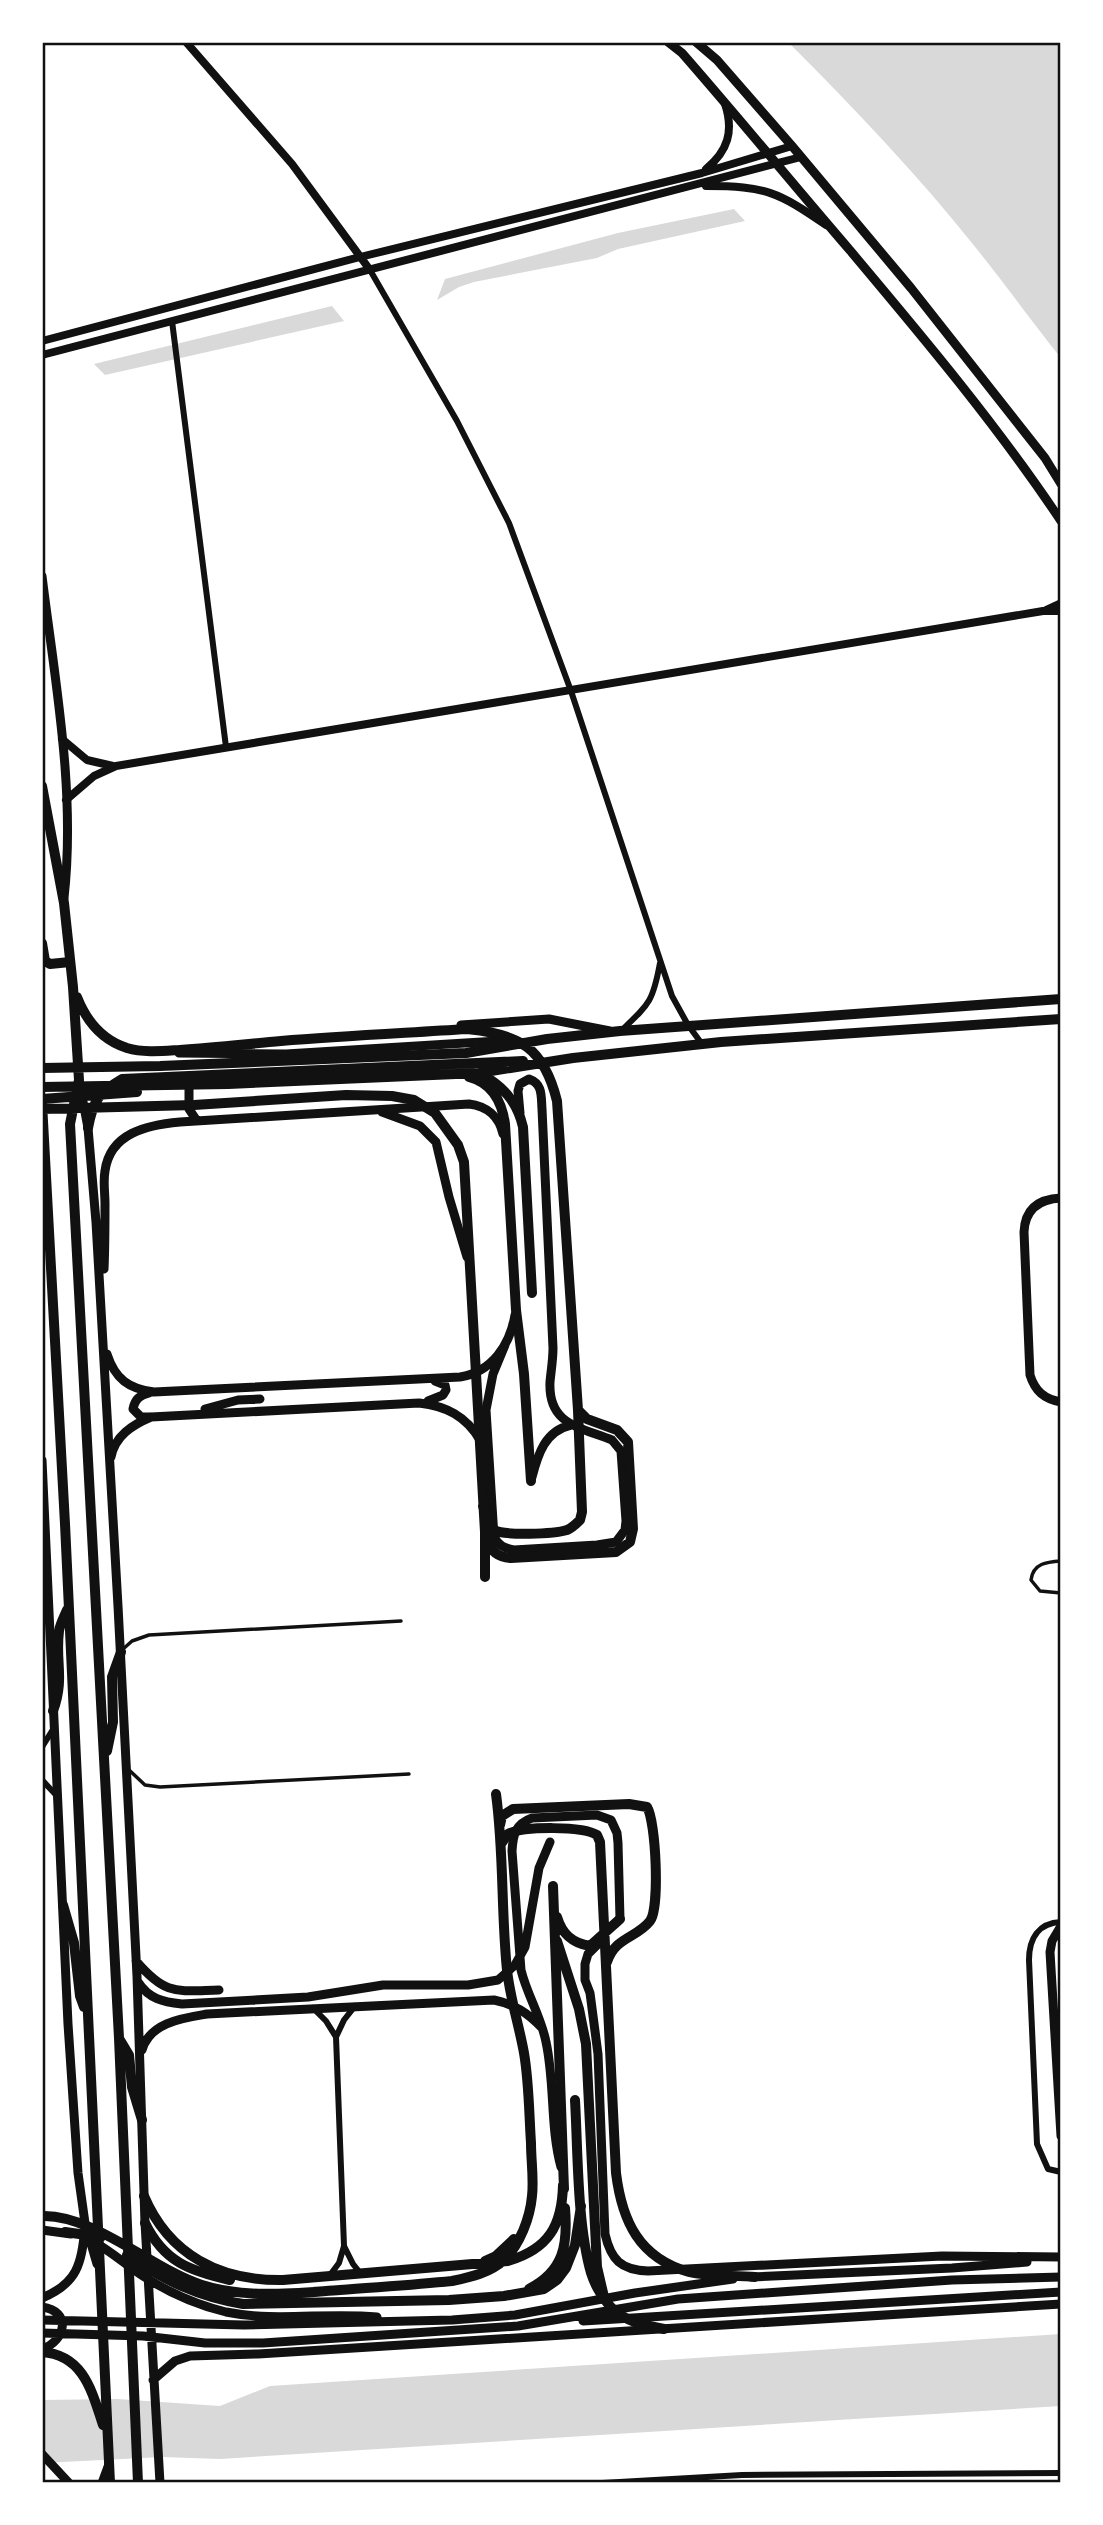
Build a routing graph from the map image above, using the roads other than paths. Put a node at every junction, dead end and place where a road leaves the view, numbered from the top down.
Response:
1 (186, 42) edge
2 (668, 42) edge
3 (696, 42) edge
4 (724, 101) junction
5 (792, 146) junction
6 (770, 153) junction
7 (801, 157) junction
8 (777, 163) junction
9 (702, 173) junction
10 (692, 187) junction
11 (832, 230) junction
12 (360, 257) junction
13 (370, 270) junction
14 (172, 321) junction
15 (42, 341) edge
16 (42, 355) edge
17 (1061, 484) edge
18 (1061, 521) edge
19 (42, 576) edge
20 (1061, 603) edge
21 (1043, 611) junction
22 (1061, 611) edge
23 (571, 691) junction
24 (62, 738) junction
25 (226, 747) junction
26 (117, 766) junction
27 (42, 786) edge
28 (66, 800) junction
29 (64, 903) junction
30 (42, 943) edge
31 (660, 961) junction
32 (70, 962) junction
33 (72, 987) junction
34 (1061, 999) edge
35 (1061, 1019) edge
36 (688, 1025) junction
37 (618, 1031) junction
38 (562, 1037) junction
39 (702, 1044) junction
40 (135, 1050) junction
41 (209, 1052) junction
42 (573, 1058) junction
43 (42, 1068) edge
44 (191, 1070) dead end
45 (479, 1073) junction
46 (451, 1075) junction
47 (79, 1080) junction
48 (190, 1081) dead end
49 (228, 1084) junction
50 (42, 1087) edge
51 (42, 1101) edge
52 (42, 1109) edge
53 (377, 1110) junction
54 (520, 1115) junction
55 (197, 1121) junction
56 (88, 1128) junction
57 (506, 1149) junction
58 (1061, 1198) edge
59 (470, 1266) junction
60 (531, 1293) dead end
61 (516, 1310) junction
62 (101, 1313) junction
63 (102, 1339) junction
64 (505, 1345) junction
65 (424, 1379) junction
66 (154, 1392) junction
67 (260, 1399) dead end
68 (1061, 1402) edge
69 (419, 1403) junction
70 (578, 1410) junction
71 (180, 1414) junction
72 (155, 1417) junction
73 (573, 1425) junction
74 (489, 1459) junction
75 (42, 1460) edge
76 (109, 1469) junction
77 (531, 1481) joint
78 (43, 1484) edge
79 (483, 1506) junction
80 (485, 1532) junction
81 (44, 1552) edge
82 (1061, 1561) edge
83 (485, 1577) dead end
84 (1061, 1593) edge
85 (69, 1606) junction
86 (401, 1621) dead end
87 (121, 1652) junction
88 (53, 1711) junction
89 (54, 1726) junction
90 (42, 1747) edge
91 (104, 1762) junction
92 (125, 1765) junction
93 (409, 1774) dead end
94 (42, 1780) edge
95 (496, 1794) dead end
96 (58, 1797) junction
97 (500, 1825) junction
98 (550, 1842) dead end
99 (500, 1851) junction
100 (64, 1905) junction
101 (620, 1919) junction
102 (1061, 1924) edge
103 (554, 1934) junction
104 (136, 1961) junction
105 (606, 1966) junction
106 (137, 1980) junction
107 (219, 1990) dead end
108 (355, 2006) junction
109 (312, 2008) junction
110 (88, 2019) junction
111 (543, 2030) junction
112 (336, 2037) junction
113 (119, 2038) junction
114 (140, 2062) junction
115 (575, 2099) dead end
116 (142, 2120) junction
117 (1061, 2136) edge
118 (1061, 2172) edge
119 (563, 2180) junction
120 (144, 2196) junction
121 (581, 2206) junction
122 (42, 2216) edge
123 (528, 2218) junction
124 (85, 2223) junction
125 (145, 2223) junction
126 (42, 2230) edge
127 (65, 2232) junction
128 (107, 2237) junction
129 (344, 2246) junction
130 (1060, 2257) edge
131 (100, 2273) junction
132 (361, 2274) junction
133 (329, 2277) junction
134 (755, 2277) junction
135 (1061, 2277) edge
136 (1061, 2292) edge
137 (516, 2295) junction
138 (604, 2297) junction
139 (42, 2298) edge
140 (1061, 2304) edge
141 (42, 2308) edge
142 (42, 2320) edge
143 (416, 2321) junction
144 (518, 2326) junction
145 (664, 2329) junction
146 (42, 2333) edge
147 (42, 2351) edge
148 (153, 2383) junction
149 (108, 2439) junction
150 (42, 2454) edge
151 (109, 2463) junction
152 (1061, 2473) edge
153 (664, 2481) edge
154 (69, 2483) edge
155 (102, 2483) edge
156 (110, 2483) edge
157 (138, 2483) edge
158 (160, 2483) edge
159 (603, 2483) edge

1 - 12 street
2 - 4 main road
3 - 5 main road
4 - 6 main road
4 - 9 street
5 - 6 street
5 - 7 main road
6 - 8 main road
6 - 9 street
7 - 8 street
7 - 17 main road
8 - 10 street
8 - 11 main road
9 - 12 street
10 - 11 street
10 - 13 street
11 - 18 main road
12 - 13 street
12 - 15 street
13 - 14 street
13 - 23 street
14 - 16 street
14 - 25 street
19 - 24 main road
20 - 21 street
21 - 22 street
21 - 23 street
23 - 25 street
23 - 31 street
24 - 26 street
24 - 28 main road
25 - 26 street
26 - 28 street
27 - 29 main road
28 - 29 main road
29 - 32 main road
30 - 32 main road
31 - 36 street
31 - 37 street
32 - 33 main road
33 - 40 main road
33 - 47 main road
34 - 36 main road
35 - 39 main road
36 - 37 main road
36 - 39 street
37 - 38 main road
37 - 40 main road
38 - 41 main road
38 - 43 main road
39 - 42 main road
40 - 41 main road
41 - 44 main road
41 - 70 main road
42 - 45 main road
42 - 56 main road
45 - 46 main road
45 - 54 main road
46 - 49 main road
46 - 57 main road
47 - 56 main road
47 - 91 main road
48 - 55 main road
49 - 50 main road
49 - 51 main road
51 - 85 main road
52 - 59 main road
53 - 55 main road
53 - 57 main road
53 - 59 main road
54 - 60 main road
54 - 73 main road
55 - 62 main road
56 - 62 main road
57 - 61 main road
58 - 68 main road
59 - 79 main road
61 - 64 main road
61 - 77 main road
62 - 63 main road
63 - 66 main road
63 - 76 main road
64 - 65 main road
64 - 74 main road
65 - 66 main road
65 - 69 main road
66 - 72 main road
67 - 71 main road
69 - 71 main road
69 - 74 main road
70 - 79 main road
70 - 80 main road
71 - 72 main road
72 - 76 main road
73 - 74 main road
73 - 77 main road
75 - 78 main road
76 - 87 main road
78 - 81 main road
79 - 80 main road
80 - 83 main road
81 - 88 main road
82 - 84 lane
85 - 88 main road
85 - 110 main road
86 - 87 lane
87 - 91 main road
87 - 92 main road
88 - 89 main road
89 - 90 street
89 - 96 main road
91 - 113 main road
92 - 93 lane
92 - 104 main road
94 - 96 street
95 - 97 main road
96 - 100 main road
97 - 99 main road
97 - 105 main road
98 - 106 main road
99 - 105 main road
99 - 123 main road
100 - 110 main road
100 - 124 main road
101 - 103 main road
101 - 111 main road
101 - 130 main road
102 - 117 main road
102 - 118 street
103 - 119 main road
103 - 138 main road
104 - 106 main road
104 - 107 main road
105 - 134 main road
106 - 114 main road
108 - 109 main road
108 - 111 main road
108 - 112 street
109 - 112 street
109 - 114 main road
110 - 131 main road
111 - 119 main road
112 - 129 street
113 - 116 main road
113 - 157 main road
114 - 116 main road
115 - 121 main road
116 - 120 main road
119 - 132 main road
119 - 137 main road
120 - 125 main road
120 - 133 main road
121 - 137 main road
121 - 138 main road
122 - 128 main road
123 - 125 main road
123 - 128 main road
124 - 131 main road
124 - 139 main road
125 - 148 main road
126 - 127 main road
127 - 128 main road
127 - 143 main road
128 - 137 main road
129 - 132 street
129 - 133 street
130 - 134 main road
131 - 149 main road
132 - 133 main road
134 - 143 main road
135 - 144 main road
136 - 144 main road
138 - 145 main road
140 - 145 main road
141 - 147 main road
142 - 143 main road
144 - 146 main road
145 - 148 main road
147 - 149 main road
148 - 158 main road
149 - 151 main road
150 - 154 main road
151 - 155 main road
151 - 156 main road
152 - 153 street
153 - 159 street

